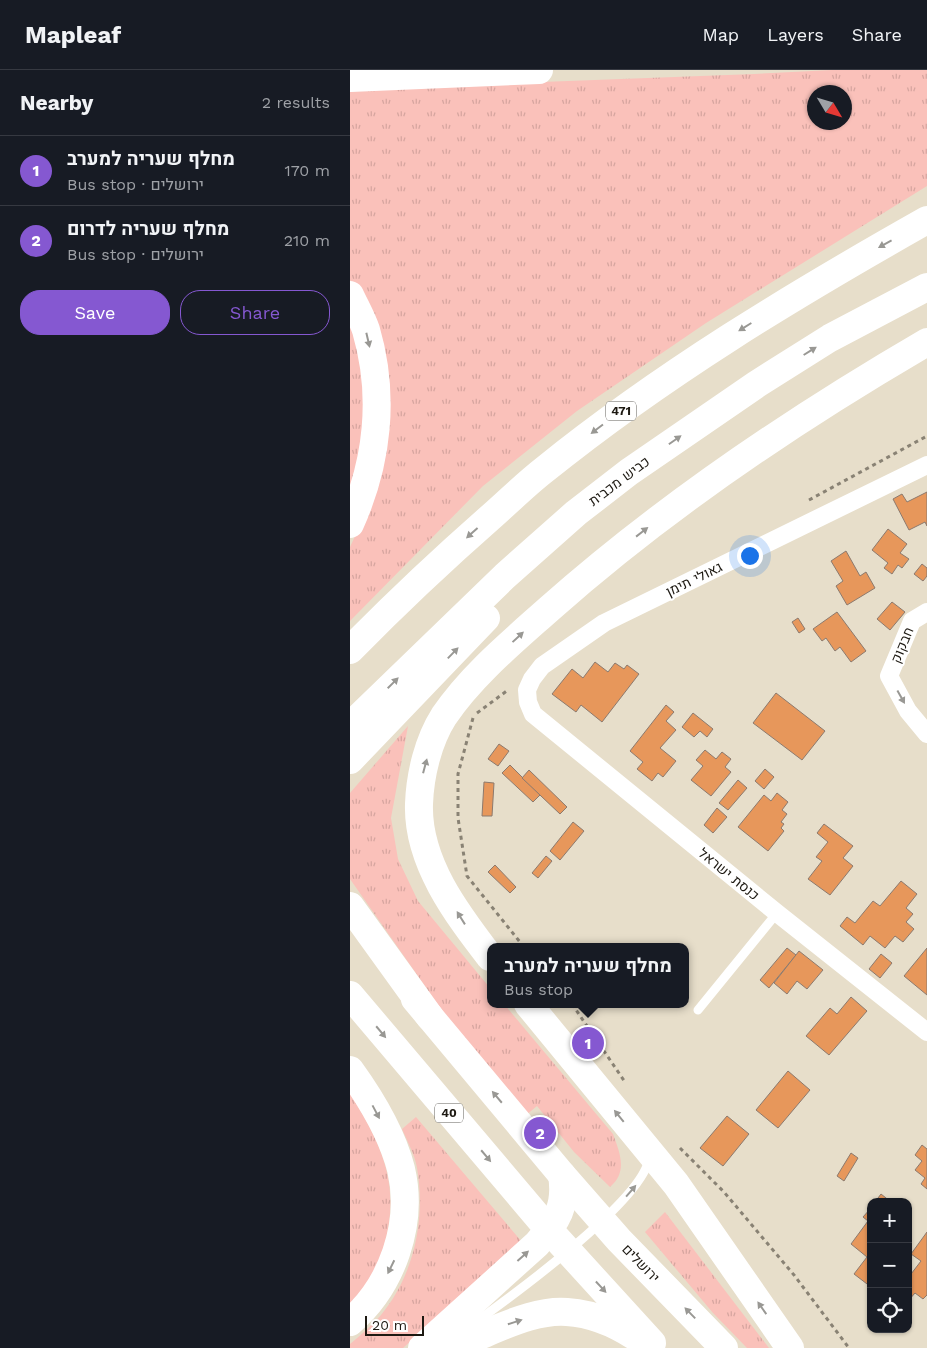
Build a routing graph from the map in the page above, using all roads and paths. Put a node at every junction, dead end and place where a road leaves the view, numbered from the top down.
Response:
1 (539, 70) edge
2 (350, 79) edge
3 (927, 220) edge
4 (927, 287) edge
5 (350, 295) edge
6 (927, 342) edge
7 (927, 465) edge
8 (350, 524) edge
9 (927, 612) edge
10 (350, 650) edge
11 (505, 693) dead end
12 (533, 714) joint
13 (360, 727) edge
14 (927, 734) edge
15 (350, 760) edge
16 (350, 906) edge
17 (777, 913) junction
18 (350, 919) edge
19 (521, 943) edge
20 (487, 953) edge
21 (350, 995) edge
22 (531, 1008) edge
23 (575, 1008) edge
24 (698, 1010) dead end
25 (430, 1017) junction
26 (927, 1032) edge
27 (350, 1070) edge
28 (625, 1083) dead end
29 (676, 1145) dead end
30 (650, 1154) junction
31 (562, 1175) junction
32 (602, 1220) junction
33 (549, 1230) junction
34 (568, 1251) junction
35 (350, 1322) edge
36 (448, 1342) edge
37 (651, 1348) edge
38 (657, 1348) edge
39 (724, 1348) edge
40 (790, 1348) edge
41 (848, 1348) edge

1 - 2 highway
3 -> 10 highway, 471
13 -> 4 highway, כביש מכבית
5 -> 8 highway
20 -> 6 highway
7 - 12 street, גאולי תימן
9 -> 14 street, חבקוק
11 - 19 path
12 - 17 street, כנסת ישראל
13 - 15 highway, כביש מכבית
16 - 25 highway
17 - 24 lane
17 - 26 street, כנסת ישראל
18 - 25 highway
21 -> 33 highway, 40
30 -> 22 highway
23 - 28 path
31 -> 25 highway, ירושלים
27 -> 35 highway
29 - 41 path
32 -> 30 lane
40 -> 30 highway
31 - 32 highway, ירושלים
31 - 33 highway
32 - 34 lane
39 -> 32 highway, ירושלים
33 - 34 highway, 40
36 -> 33 highway
34 - 36 lane
34 -> 38 highway, 40
36 -> 37 highway

